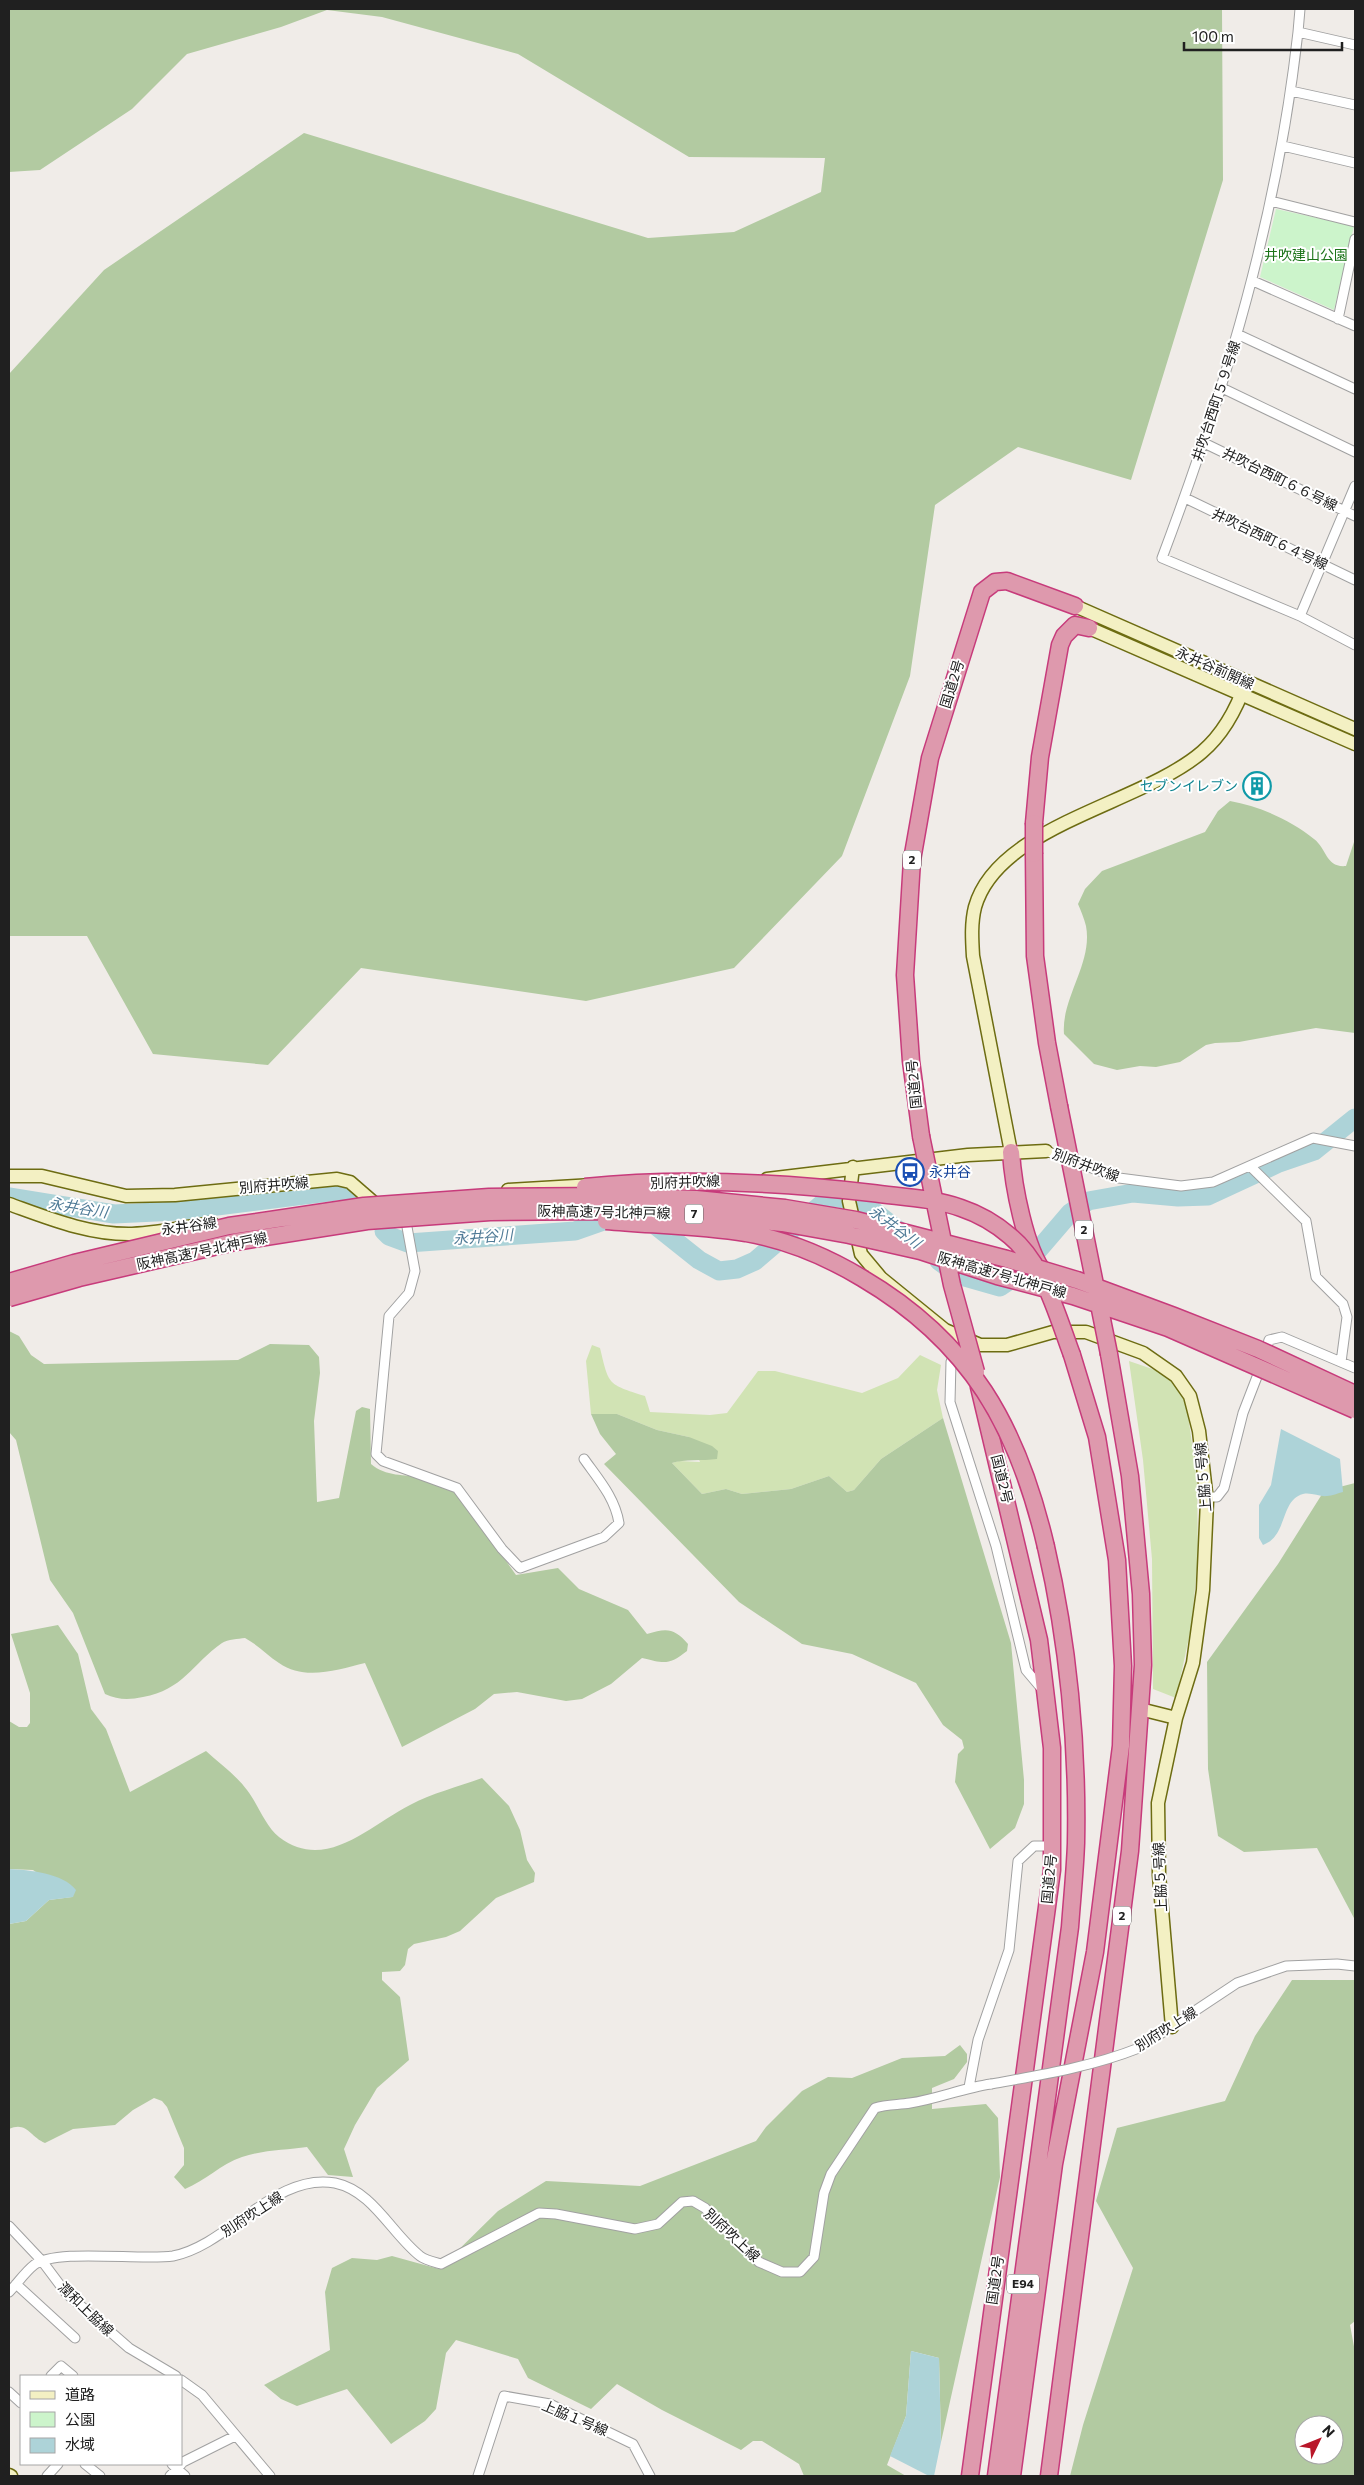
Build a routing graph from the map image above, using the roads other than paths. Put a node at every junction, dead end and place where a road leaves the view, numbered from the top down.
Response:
1 (1300, 9) edge
2 (1298, 32) junction
3 (1355, 45) edge
4 (1291, 91) junction
5 (1355, 104) edge
6 (1283, 146) junction
7 (1355, 163) edge
8 (1271, 201) junction
9 (1355, 222) edge
10 (1355, 239) edge
11 (1253, 281) junction
12 (1338, 318) junction
13 (1355, 326) edge
14 (1238, 334) junction
15 (1220, 387) junction
16 (1355, 389) edge
17 (1204, 442) junction
18 (1355, 452) edge
19 (1355, 486) edge
20 (1185, 498) junction
21 (1344, 511) junction
22 (1355, 516) edge
23 (1321, 563) junction
24 (1355, 580) edge
25 (1055, 599) junction
26 (1075, 606) joint
27 (1300, 616) junction
28 (1088, 628) joint
29 (1064, 636) junction
30 (1355, 645) edge
31 (1246, 682) junction
32 (1241, 696) junction
33 (1355, 729) edge
34 (1355, 744) edge
35 (1355, 1146) edge
36 (1046, 1151) joint
37 (1011, 1152) junction
38 (853, 1167) junction
39 (1251, 1167) junction
40 (10, 1175) edge
41 (401, 1199) junction
42 (373, 1202) junction
43 (9, 1204) edge
44 (489, 1204) junction
45 (9, 1282) edge
46 (9, 1298) edge
47 (963, 1338) junction
48 (1264, 1356) dead end
49 (1341, 1362) junction
50 (1355, 1368) edge
51 (1260, 1369) dead end
52 (1355, 1392) edge
53 (1355, 1410) edge
54 (1355, 1415) edge
55 (584, 1460) dead end
56 (1207, 1498) junction
57 (1046, 1693) junction
58 (1140, 1709) junction
59 (1176, 1718) junction
60 (1052, 1846) junction
61 (1355, 1966) edge
62 (1172, 2027) junction
63 (969, 2087) junction
64 (9, 2226) edge
65 (42, 2261) junction
66 (16, 2284) junction
67 (9, 2292) edge
68 (75, 2338) dead end
69 (52, 2375) edge
70 (72, 2375) edge
71 (174, 2375) edge
72 (182, 2381) edge
73 (9, 2392) edge
74 (20, 2403) edge
75 (235, 2436) junction
76 (182, 2462) edge
77 (57, 2465) edge
78 (86, 2465) edge
79 (174, 2466) edge
80 (47, 2476) edge
81 (100, 2476) edge
82 (170, 2476) edge
83 (185, 2476) edge
84 (270, 2476) edge
85 (478, 2476) edge
86 (650, 2476) edge
87 (970, 2476) edge
88 (996, 2476) edge
89 (1012, 2476) edge
90 (1050, 2476) edge

1 - 2 street, 井吹台西町５９号線
2 - 3 street
2 - 4 street, 井吹台西町５９号線
4 - 5 street
4 - 6 street, 井吹台西町５９号線
6 - 7 street
6 - 8 street, 井吹台西町５９号線
8 - 9 street
8 - 11 street, 井吹台西町５９号線
10 - 12 street
11 - 12 street
11 - 14 street, 井吹台西町５９号線
12 - 13 street
14 - 15 street, 井吹台西町５９号線
14 - 16 street
15 - 17 street, 井吹台西町５９号線
15 - 18 street
17 - 20 street, 井吹台西町５９号線
17 - 21 street, 井吹台西町６６号線
19 - 21 street
20 - 23 street, 井吹台西町６４号線
20 - 27 street, 井吹台西町５９号線
21 - 22 street, 井吹台西町６６号線
21 - 23 street
23 - 24 street, 井吹台西町６４号線
23 - 27 street
25 - 26 highway, 国道2号 / 2
25 - 29 highway, 2
25 - 57 highway, 国道2号 / 2, bridge
26 - 31 street, 永井谷前開線
27 - 30 street, 井吹台西町５９号線
28 - 29 highway
28 - 32 street, 永井谷前開線
29 - 58 highway, 2, bridge
31 - 32 street
31 - 33 street, 永井谷前開線
32 - 34 street, 永井谷前開線
32 - 37 street
35 - 39 street, 別府井吹線
36 - 37 street, 別府井吹線
36 - 39 street, 別府井吹線
37 - 38 street, 別府井吹線
37 - 52 highway
37 - 54 highway
38 - 41 street, 別府井吹線
38 - 47 street, 上脇５号線, bridge
39 - 49 street
40 - 42 street, 別府井吹線
41 - 42 street, 別府井吹線
41 - 55 street
42 - 43 street, 永井谷線
44 - 45 highway, 阪神高速7号北神戸線 / 7, bridge
44 - 46 highway, 阪神高速7号北神戸線 / 7, bridge
44 - 52 highway, 阪神高速7号北神戸線 / 7, bridge
44 - 53 highway, 阪神高速7号北神戸線 / 7, bridge
44 - 88 highway, E94, bridge
44 - 89 highway, E94, bridge
47 - 56 street, 上脇５号線
47 - 57 street
48 - 49 street
49 - 50 street
51 - 56 street
56 - 59 street, 上脇５号線
57 - 60 highway, 国道2号 / 2
58 - 59 street
58 - 90 highway, 2
59 - 62 street, 上脇５号線
60 - 63 street
60 - 87 highway, 国道2号 / 2
61 - 62 street, 別府吹上線
62 - 63 street, 別府吹上線, bridge
63 - 65 street, 別府吹上線
64 - 65 street, 潤和上脇線
65 - 66 street
65 - 71 street, 潤和上脇線
66 - 67 street
66 - 68 street
69 - 70 street
72 - 75 street
73 - 74 street
75 - 76 street
75 - 84 street
77 - 80 street
78 - 81 street
79 - 82 street
79 - 83 street
85 - 86 street, 上脇１号線

